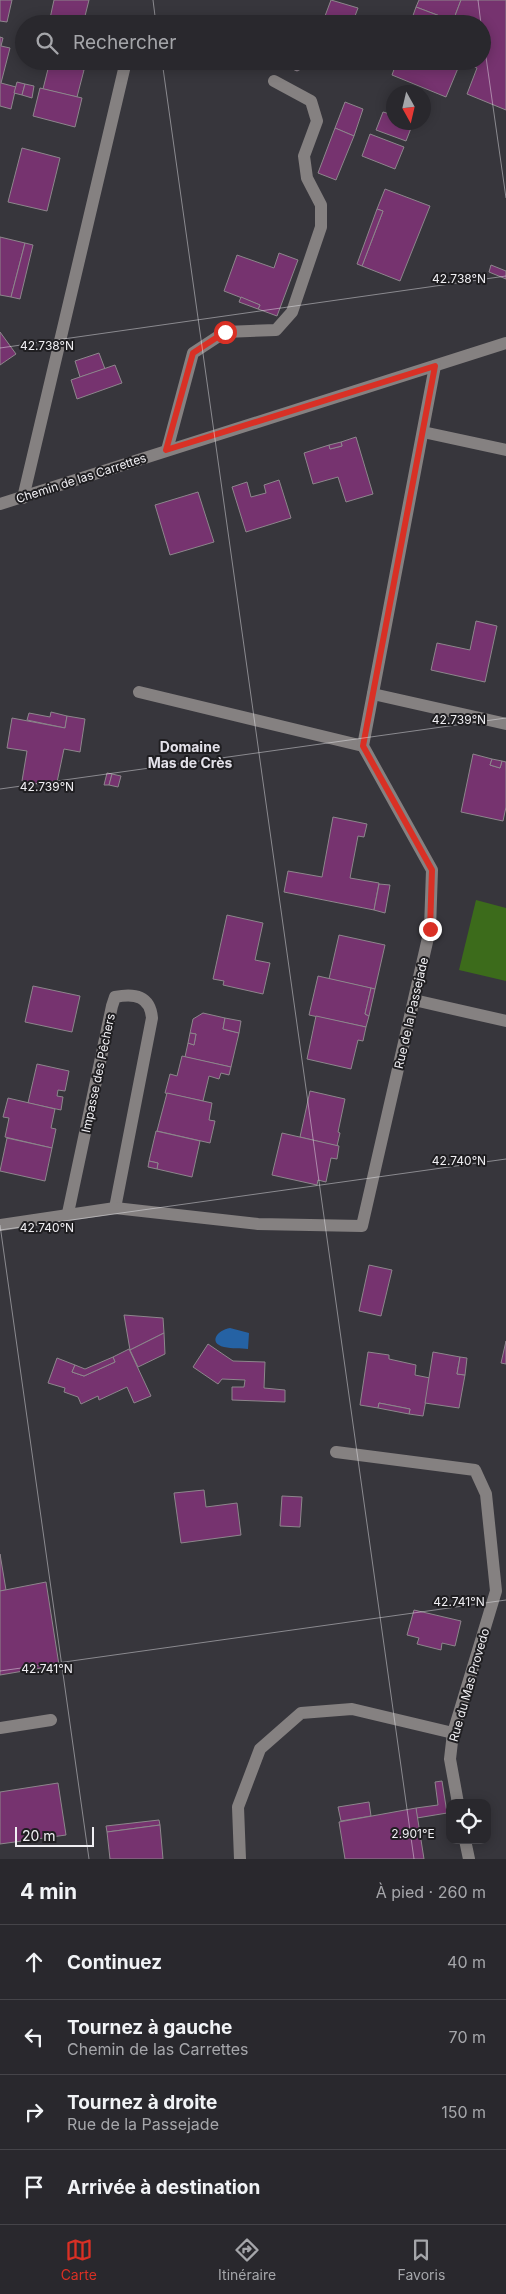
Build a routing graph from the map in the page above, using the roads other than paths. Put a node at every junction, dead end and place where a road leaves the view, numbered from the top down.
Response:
1 (124, 70) edge
2 (274, 81) dead end
3 (506, 343) edge
4 (435, 366) junction
5 (423, 432) junction
6 (166, 450) junction
7 (506, 450) edge
8 (23, 498) junction
9 (0, 504) edge
10 (139, 692) dead end
11 (373, 694) junction
12 (506, 724) edge
13 (363, 746) junction
14 (414, 1000) junction
15 (506, 1021) edge
16 (115, 1208) junction
17 (68, 1213) junction
18 (0, 1225) edge
19 (336, 1452) dead end
20 (51, 1720) dead end
21 (0, 1728) edge
22 (452, 1733) junction
23 (457, 1799) edge
24 (466, 1844) edge
25 (240, 1859) edge
26 (469, 1859) edge

1 - 8 street
2 - 6 street
3 - 4 street, Chemin de las Carrettes
4 - 5 street
4 - 6 street, Chemin de las Carrettes
5 - 7 street
5 - 11 street
6 - 8 street, Chemin de las Carrettes
8 - 9 street, Chemin de las Carrettes
10 - 13 street
11 - 12 street
11 - 13 street
13 - 14 street, Rue de la Passejade
14 - 15 street
14 - 16 street, Rue de la Passejade
16 - 17 street, Rue de la Passejade
16 - 17 street, Impasse des Pêchers
17 - 18 street, Rue de la Passejade
19 - 22 street, Rue du Mas Provedo
20 - 21 street
22 - 23 street, Rue du Mas Provedo
22 - 25 street
24 - 26 street

